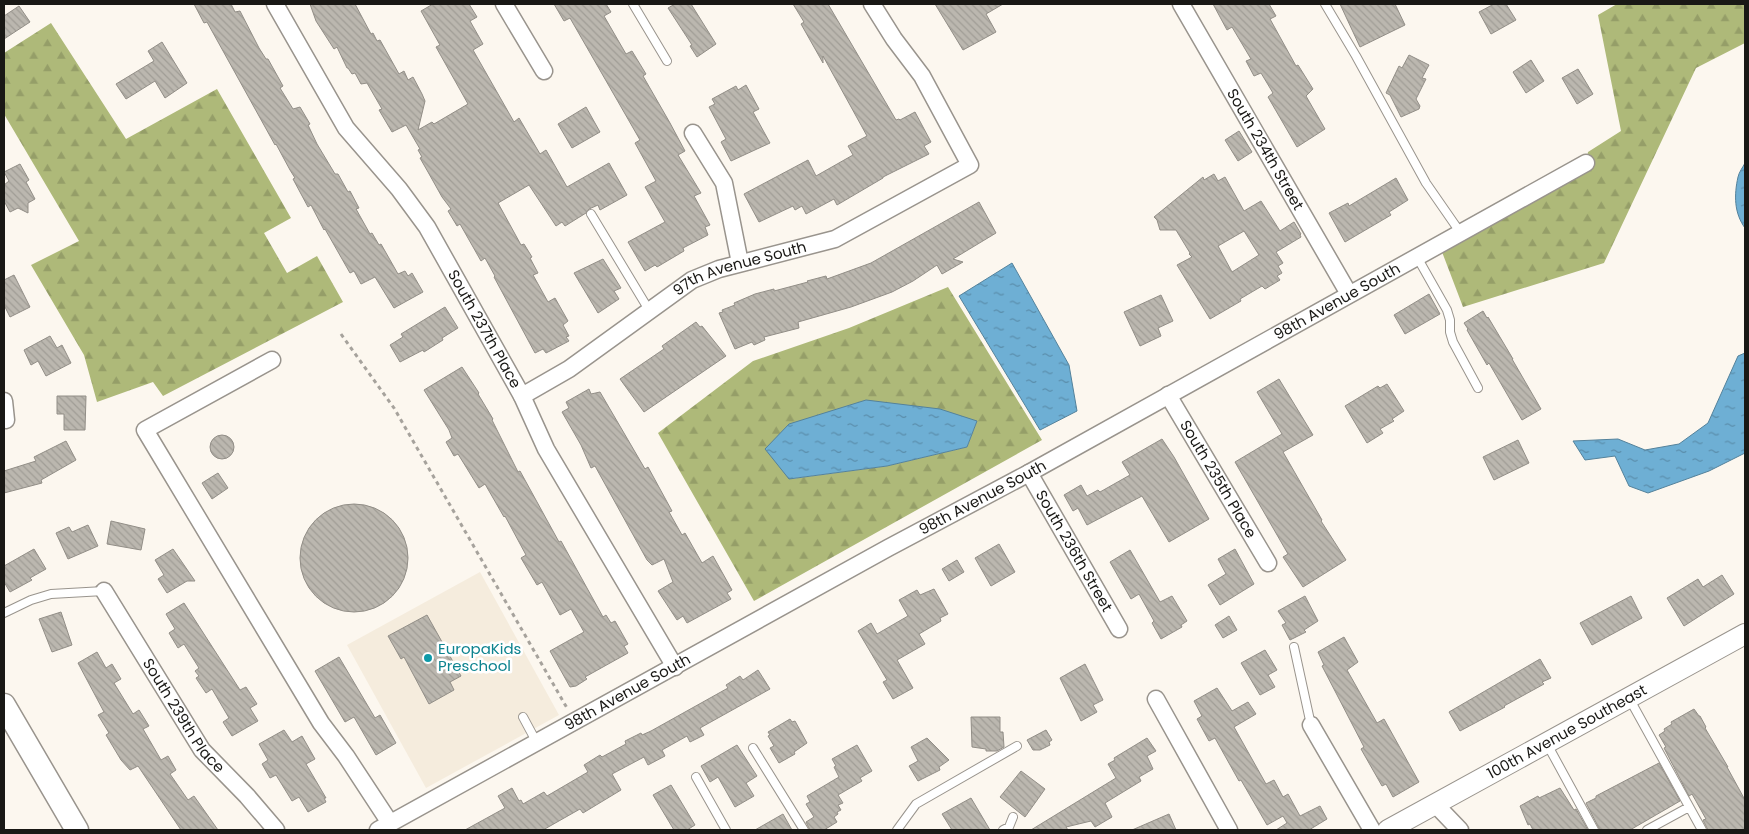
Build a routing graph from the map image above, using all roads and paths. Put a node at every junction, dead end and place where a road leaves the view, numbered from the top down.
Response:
1 (275, 4) edge
2 (504, 4) edge
3 (633, 4) edge
4 (872, 4) edge
5 (1181, 4) edge
6 (1325, 4) edge
7 (667, 61) dead end
8 (544, 71) dead end
9 (693, 133) dead end
10 (1586, 163) dead end
11 (591, 214) dead end
12 (1460, 232) junction
13 (1417, 256) junction
14 (740, 263) junction
15 (1349, 294) junction
16 (649, 310) junction
17 (341, 334) dead end
18 (272, 360) dead end
19 (1478, 388) dead end
20 (1168, 395) junction
21 (522, 396) junction
22 (4, 401) edge
23 (6, 420) dead end
24 (1029, 473) junction
25 (1268, 563) dead end
26 (104, 591) joint
27 (4, 613) edge
28 (1119, 629) dead end
29 (1745, 634) edge
30 (1294, 646) dead end
31 (675, 667) junction
32 (1629, 698) junction
33 (1156, 699) dead end
34 (4, 705) edge
35 (523, 717) dead end
36 (575, 722) junction
37 (1310, 724) joint
38 (537, 743) junction
39 (1547, 744) junction
40 (1017, 746) dead end
41 (752, 748) dead end
42 (696, 777) dead end
43 (1436, 805) junction
44 (1689, 807) junction
45 (1014, 817) dead end
46 (384, 827) edge
47 (77, 830) edge
48 (276, 830) edge
49 (726, 830) edge
50 (804, 830) edge
51 (897, 830) edge
52 (1003, 830) edge
53 (1229, 830) edge
54 (1372, 830) edge
55 (1388, 830) edge
56 (1460, 830) edge
57 (1594, 830) edge
58 (1647, 830) edge
59 (1702, 830) edge

1 - 21 street, South 237th Place
2 - 8 street
3 - 7 lane
4 - 14 street, 97th Avenue South
5 - 15 street, South 234th Street
6 - 12 lane
9 - 14 street
10 - 12 street, 98th Avenue South
11 - 16 lane
12 - 13 street, 98th Avenue South
13 - 15 street, 98th Avenue South
13 - 19 lane
14 - 16 street, 97th Avenue South
15 - 20 street, 98th Avenue South
16 - 21 street, 97th Avenue South
17 - 36 path
18 - 46 street
20 - 24 street, 98th Avenue South
20 - 25 street, South 235th Place
21 - 31 street, South 237th Place
22 - 23 street
24 - 28 street, South 236th Street
24 - 31 street, 98th Avenue South
26 - 27 lane
26 - 48 street, South 239th Place
29 - 32 street, 100th Avenue Southeast
30 - 37 lane
31 - 36 street, 98th Avenue South
32 - 39 street, 100th Avenue Southeast
32 - 44 lane
33 - 53 street
34 - 47 main road
35 - 38 lane
36 - 38 street, 98th Avenue South
37 - 54 street
38 - 46 street, 98th Avenue South
39 - 43 street, 100th Avenue Southeast
39 - 57 lane
40 - 51 lane
41 - 50 lane
42 - 49 lane
43 - 55 street, 100th Avenue Southeast
43 - 56 street
44 - 58 lane
44 - 59 lane
45 - 52 lane

